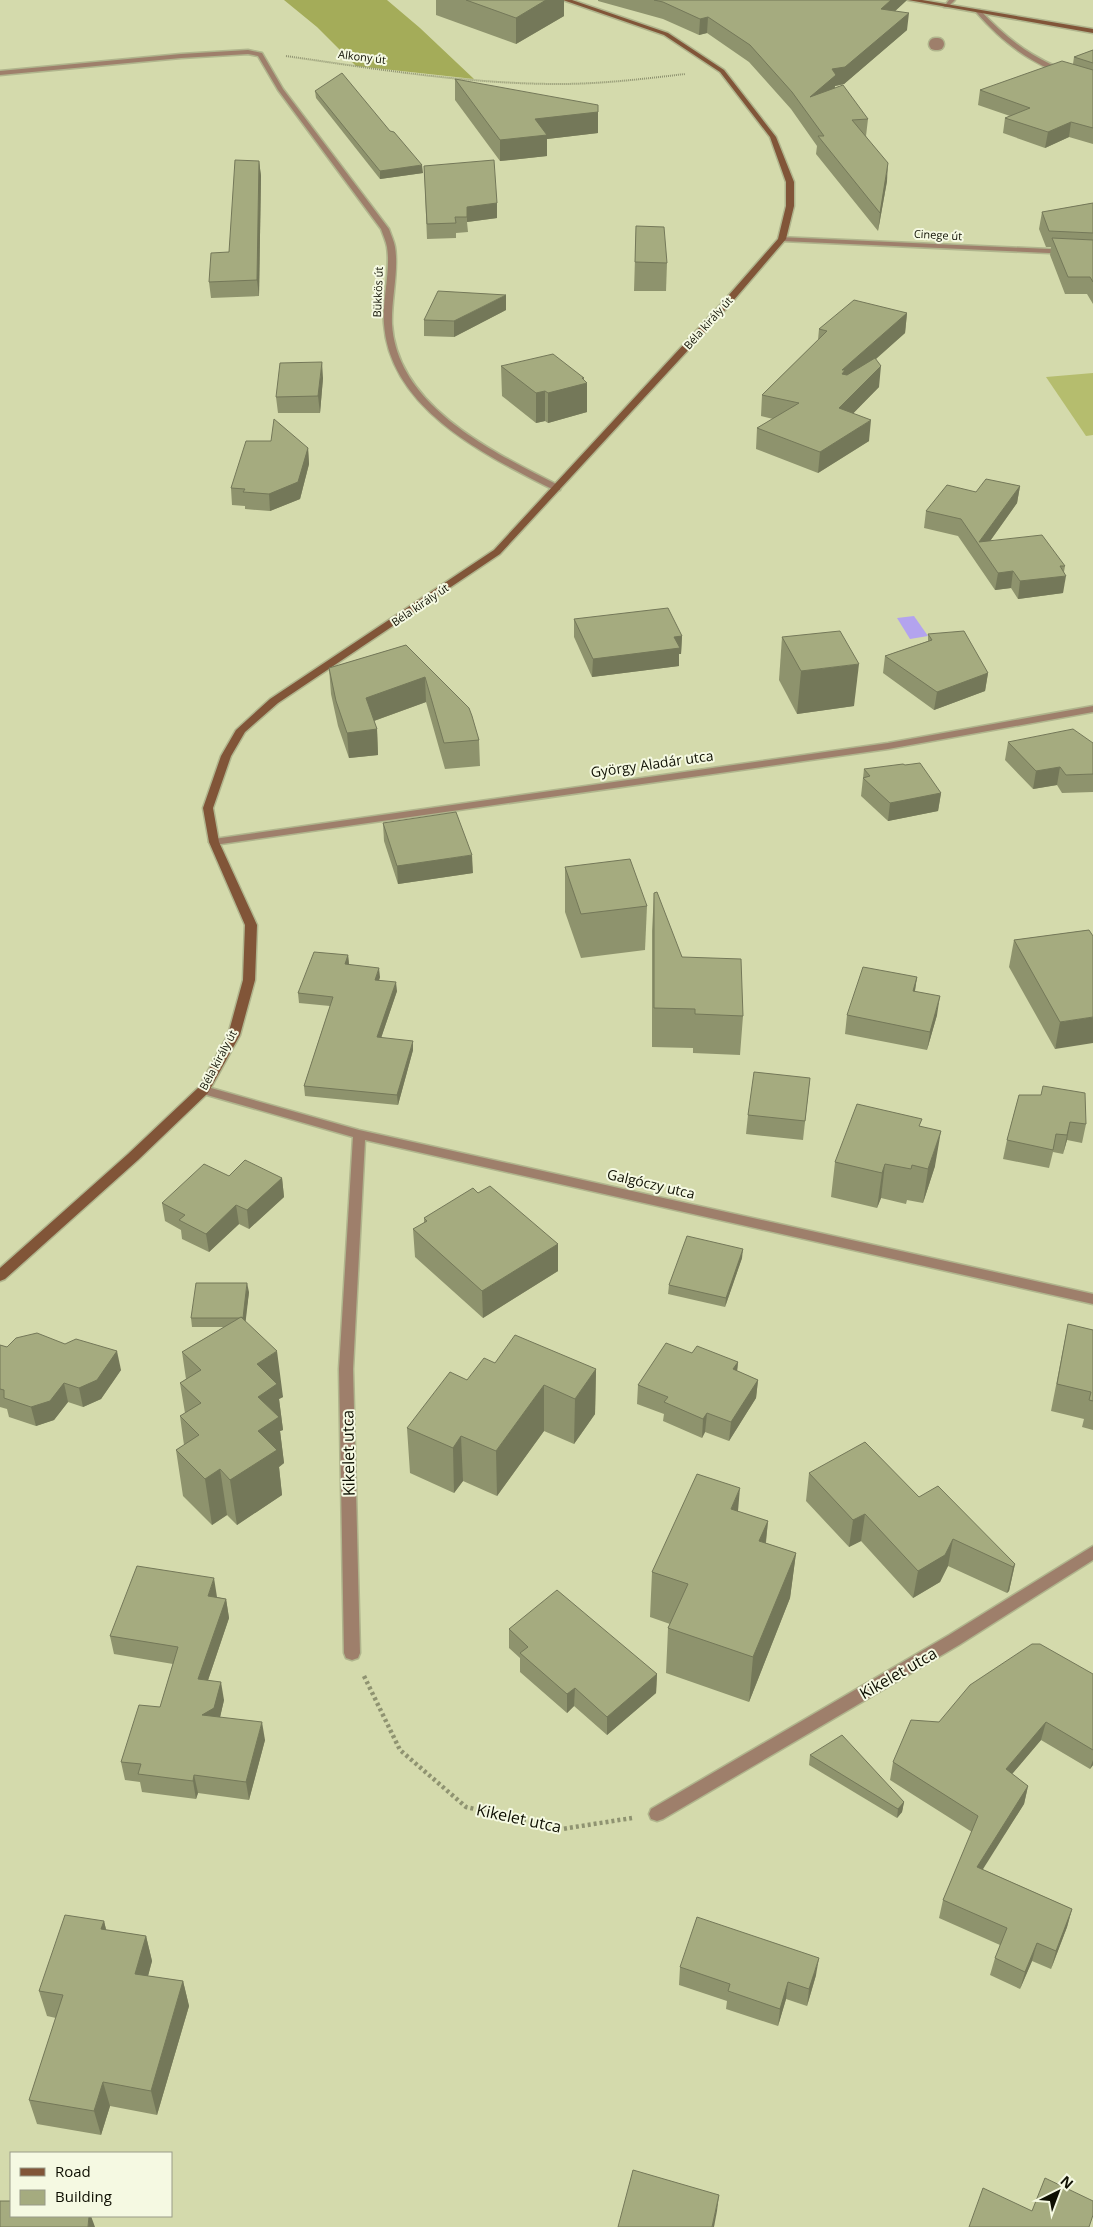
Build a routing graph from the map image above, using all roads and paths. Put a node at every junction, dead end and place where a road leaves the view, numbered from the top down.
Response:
1 (566, 0) edge
2 (911, 0) edge
3 (952, 0) edge
4 (946, 6) junction
5 (978, 11) junction
6 (1093, 31) edge
7 (260, 54) junction
8 (722, 71) junction
9 (0, 73) edge
10 (1093, 82) edge
11 (782, 239) junction
12 (1093, 253) edge
13 (557, 488) junction
14 (1093, 709) edge
15 (214, 842) junction
16 (204, 1090) junction
17 (359, 1134) junction
18 (0, 1276) edge
19 (1093, 1299) edge
20 (1093, 1552) edge
21 (352, 1653) joint
22 (657, 1814) joint

1 - 8 street, Béla király út
2 - 4 street
3 - 4 street
4 - 5 street
5 - 6 street
5 - 10 street
7 - 8 path, Alkony út
7 - 9 street
7 - 13 street, Bükkös út
8 - 11 street, Béla király út
11 - 12 street, Cinege út
11 - 13 street, Béla király út
13 - 15 street, Béla király út
14 - 15 street, György Aladár utca
15 - 16 street, Béla király út
16 - 17 street, Galgóczy utca
16 - 18 street, Béla király út
17 - 19 street, Galgóczy utca
17 - 21 street, Kikelet utca
20 - 22 street, Kikelet utca
21 - 22 path, Kikelet utca

